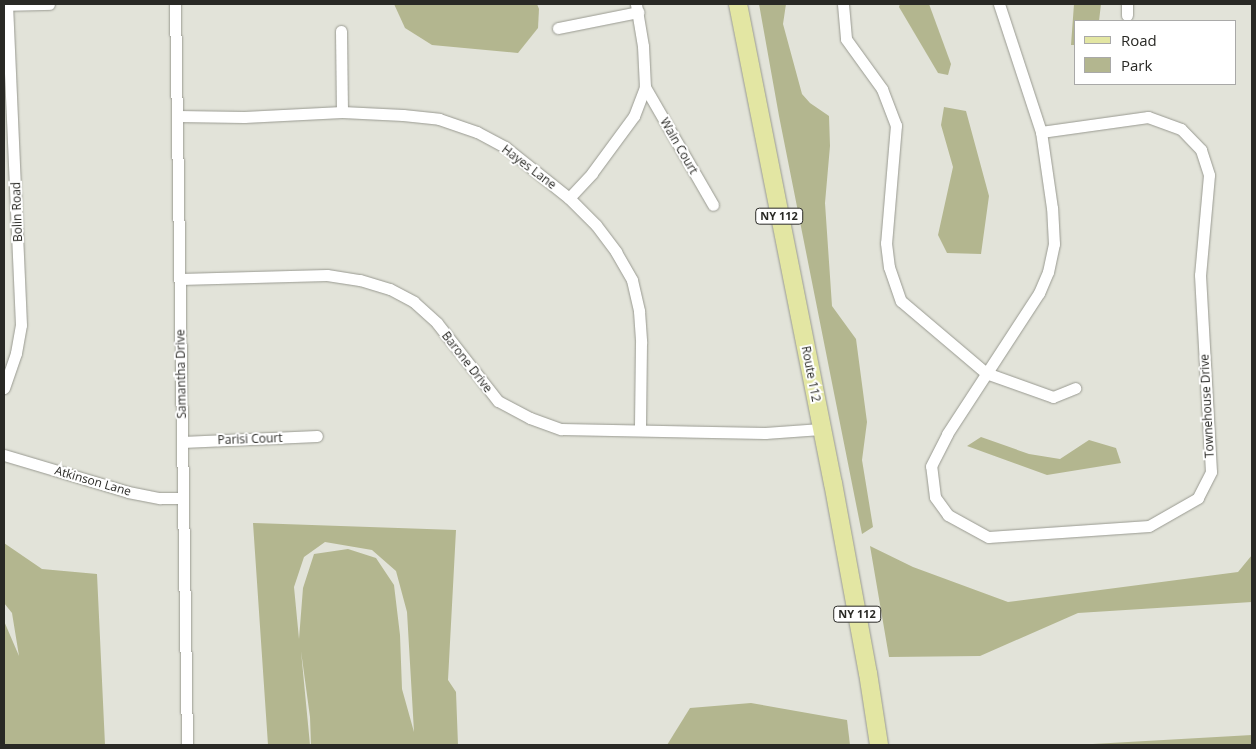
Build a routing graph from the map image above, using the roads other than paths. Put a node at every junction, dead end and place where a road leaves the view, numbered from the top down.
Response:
1 (5, 4) edge
2 (49, 4) edge
3 (175, 4) edge
4 (738, 4) edge
5 (843, 4) edge
6 (999, 4) edge
7 (637, 8) edge
8 (558, 28) dead end
9 (341, 31) dead end
10 (644, 88) junction
11 (342, 112) junction
12 (177, 116) junction
13 (1041, 132) junction
14 (569, 198) junction
15 (712, 205) dead end
16 (180, 279) junction
17 (986, 373) junction
18 (4, 388) edge
19 (1075, 388) dead end
20 (821, 429) junction
21 (640, 430) junction
22 (317, 436) dead end
23 (182, 442) junction
24 (4, 455) edge
25 (183, 498) junction
26 (187, 745) edge
27 (879, 745) edge

1 - 2 street
1 - 18 street, Bolin Road
3 - 12 street, Samantha Drive
4 - 20 main road, Route 112 / NY 112
5 - 17 street
6 - 13 street, Townehouse Drive
7 - 8 street
7 - 10 street
9 - 11 street
10 - 14 street
10 - 15 street, Wain Court
11 - 12 street, Hayes Lane
11 - 14 street, Hayes Lane
12 - 16 street, Samantha Drive
13 - 17 street, Townehouse Drive
13 - 17 street, Townehouse Drive
14 - 21 street, Hayes Lane
16 - 21 street, Barone Drive
16 - 23 street, Samantha Drive
17 - 19 street
20 - 21 street, Barone Drive
20 - 27 main road, Route 112 / NY 112
22 - 23 street, Parisi Court
23 - 25 street, Samantha Drive
24 - 25 street, Atkinson Lane
25 - 26 street, Samantha Drive

